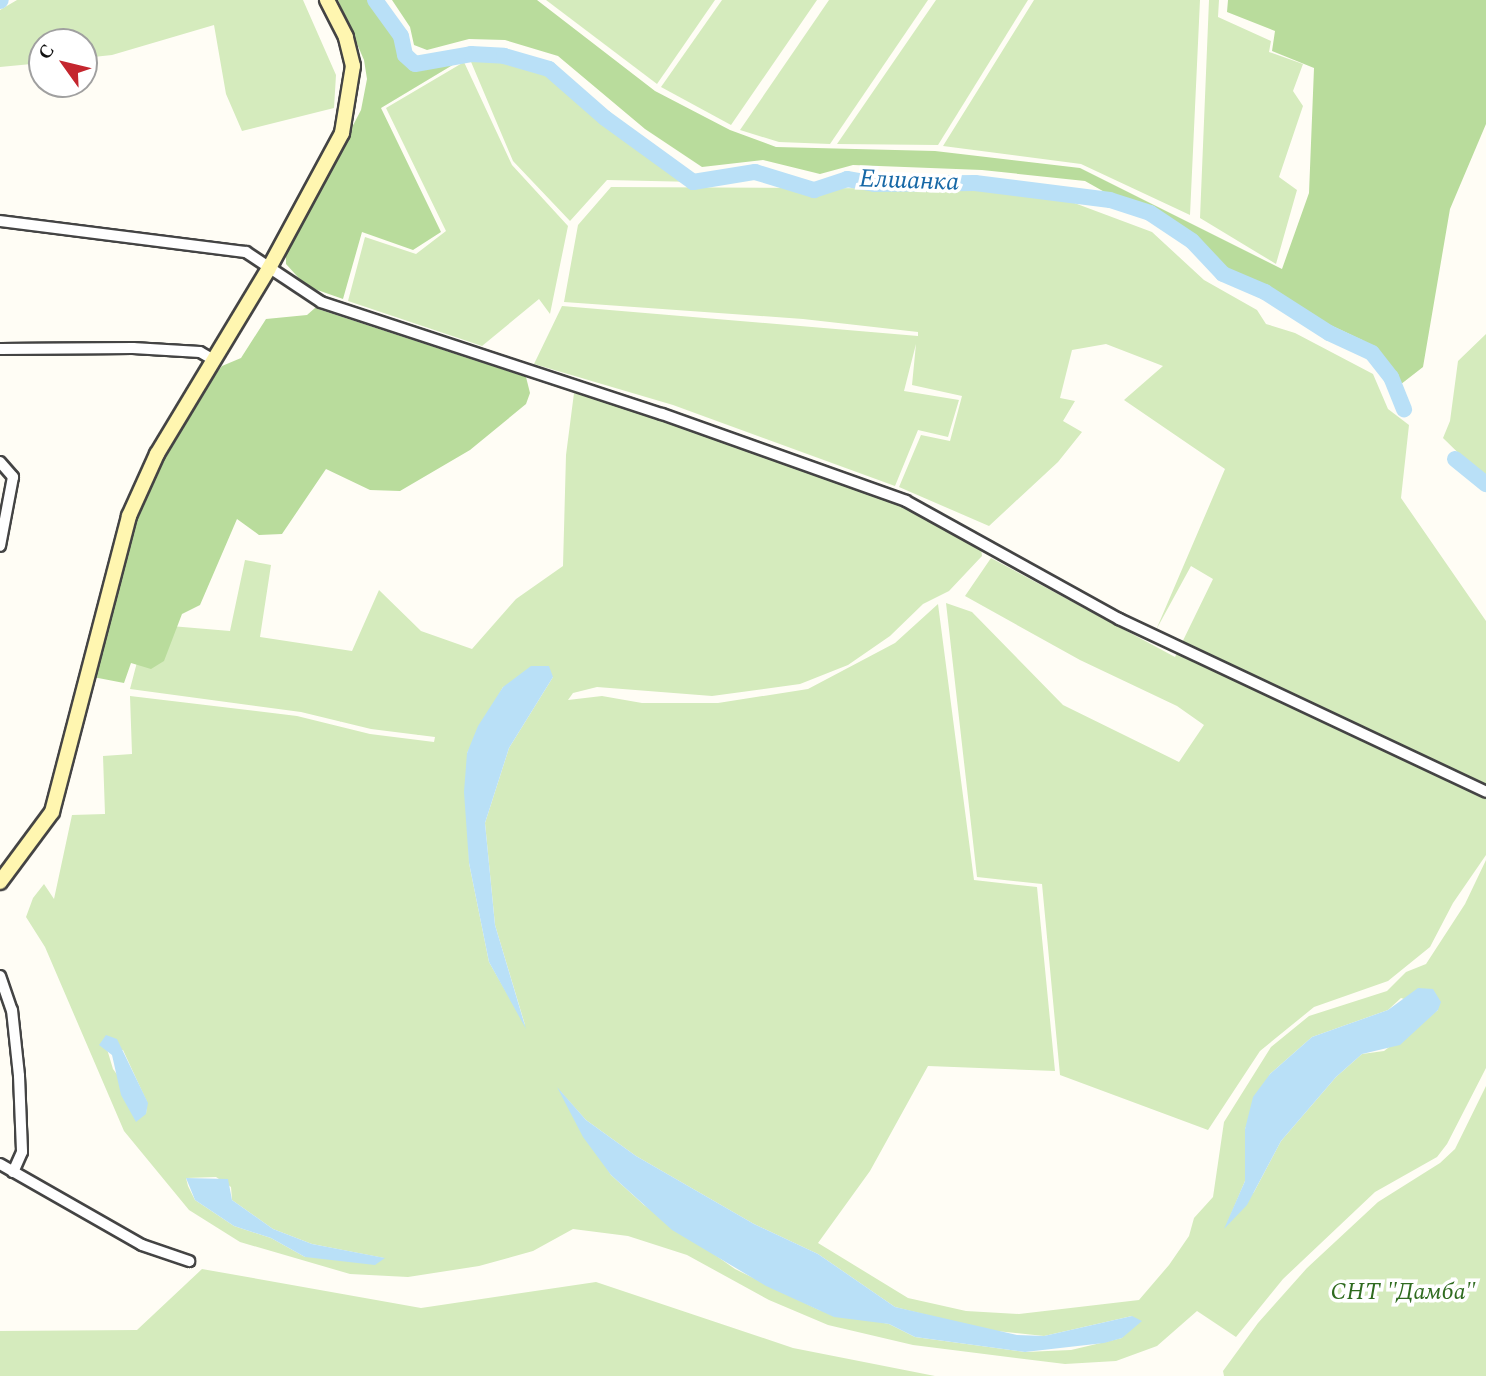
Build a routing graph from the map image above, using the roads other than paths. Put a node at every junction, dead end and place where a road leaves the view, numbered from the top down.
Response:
1 (327, 0) edge
2 (0, 221) edge
3 (268, 270) junction
4 (0, 349) edge
5 (214, 359) junction
6 (0, 462) edge
7 (0, 546) edge
8 (1486, 792) edge
9 (3, 873) edge
10 (0, 976) edge
11 (0, 1164) edge
12 (13, 1172) junction
13 (190, 1261) dead end

1 - 3 main road
2 - 3 street
3 - 5 main road
3 - 8 street
4 - 5 street
5 - 9 main road
6 - 7 street
10 - 12 street
11 - 12 street
12 - 13 street

